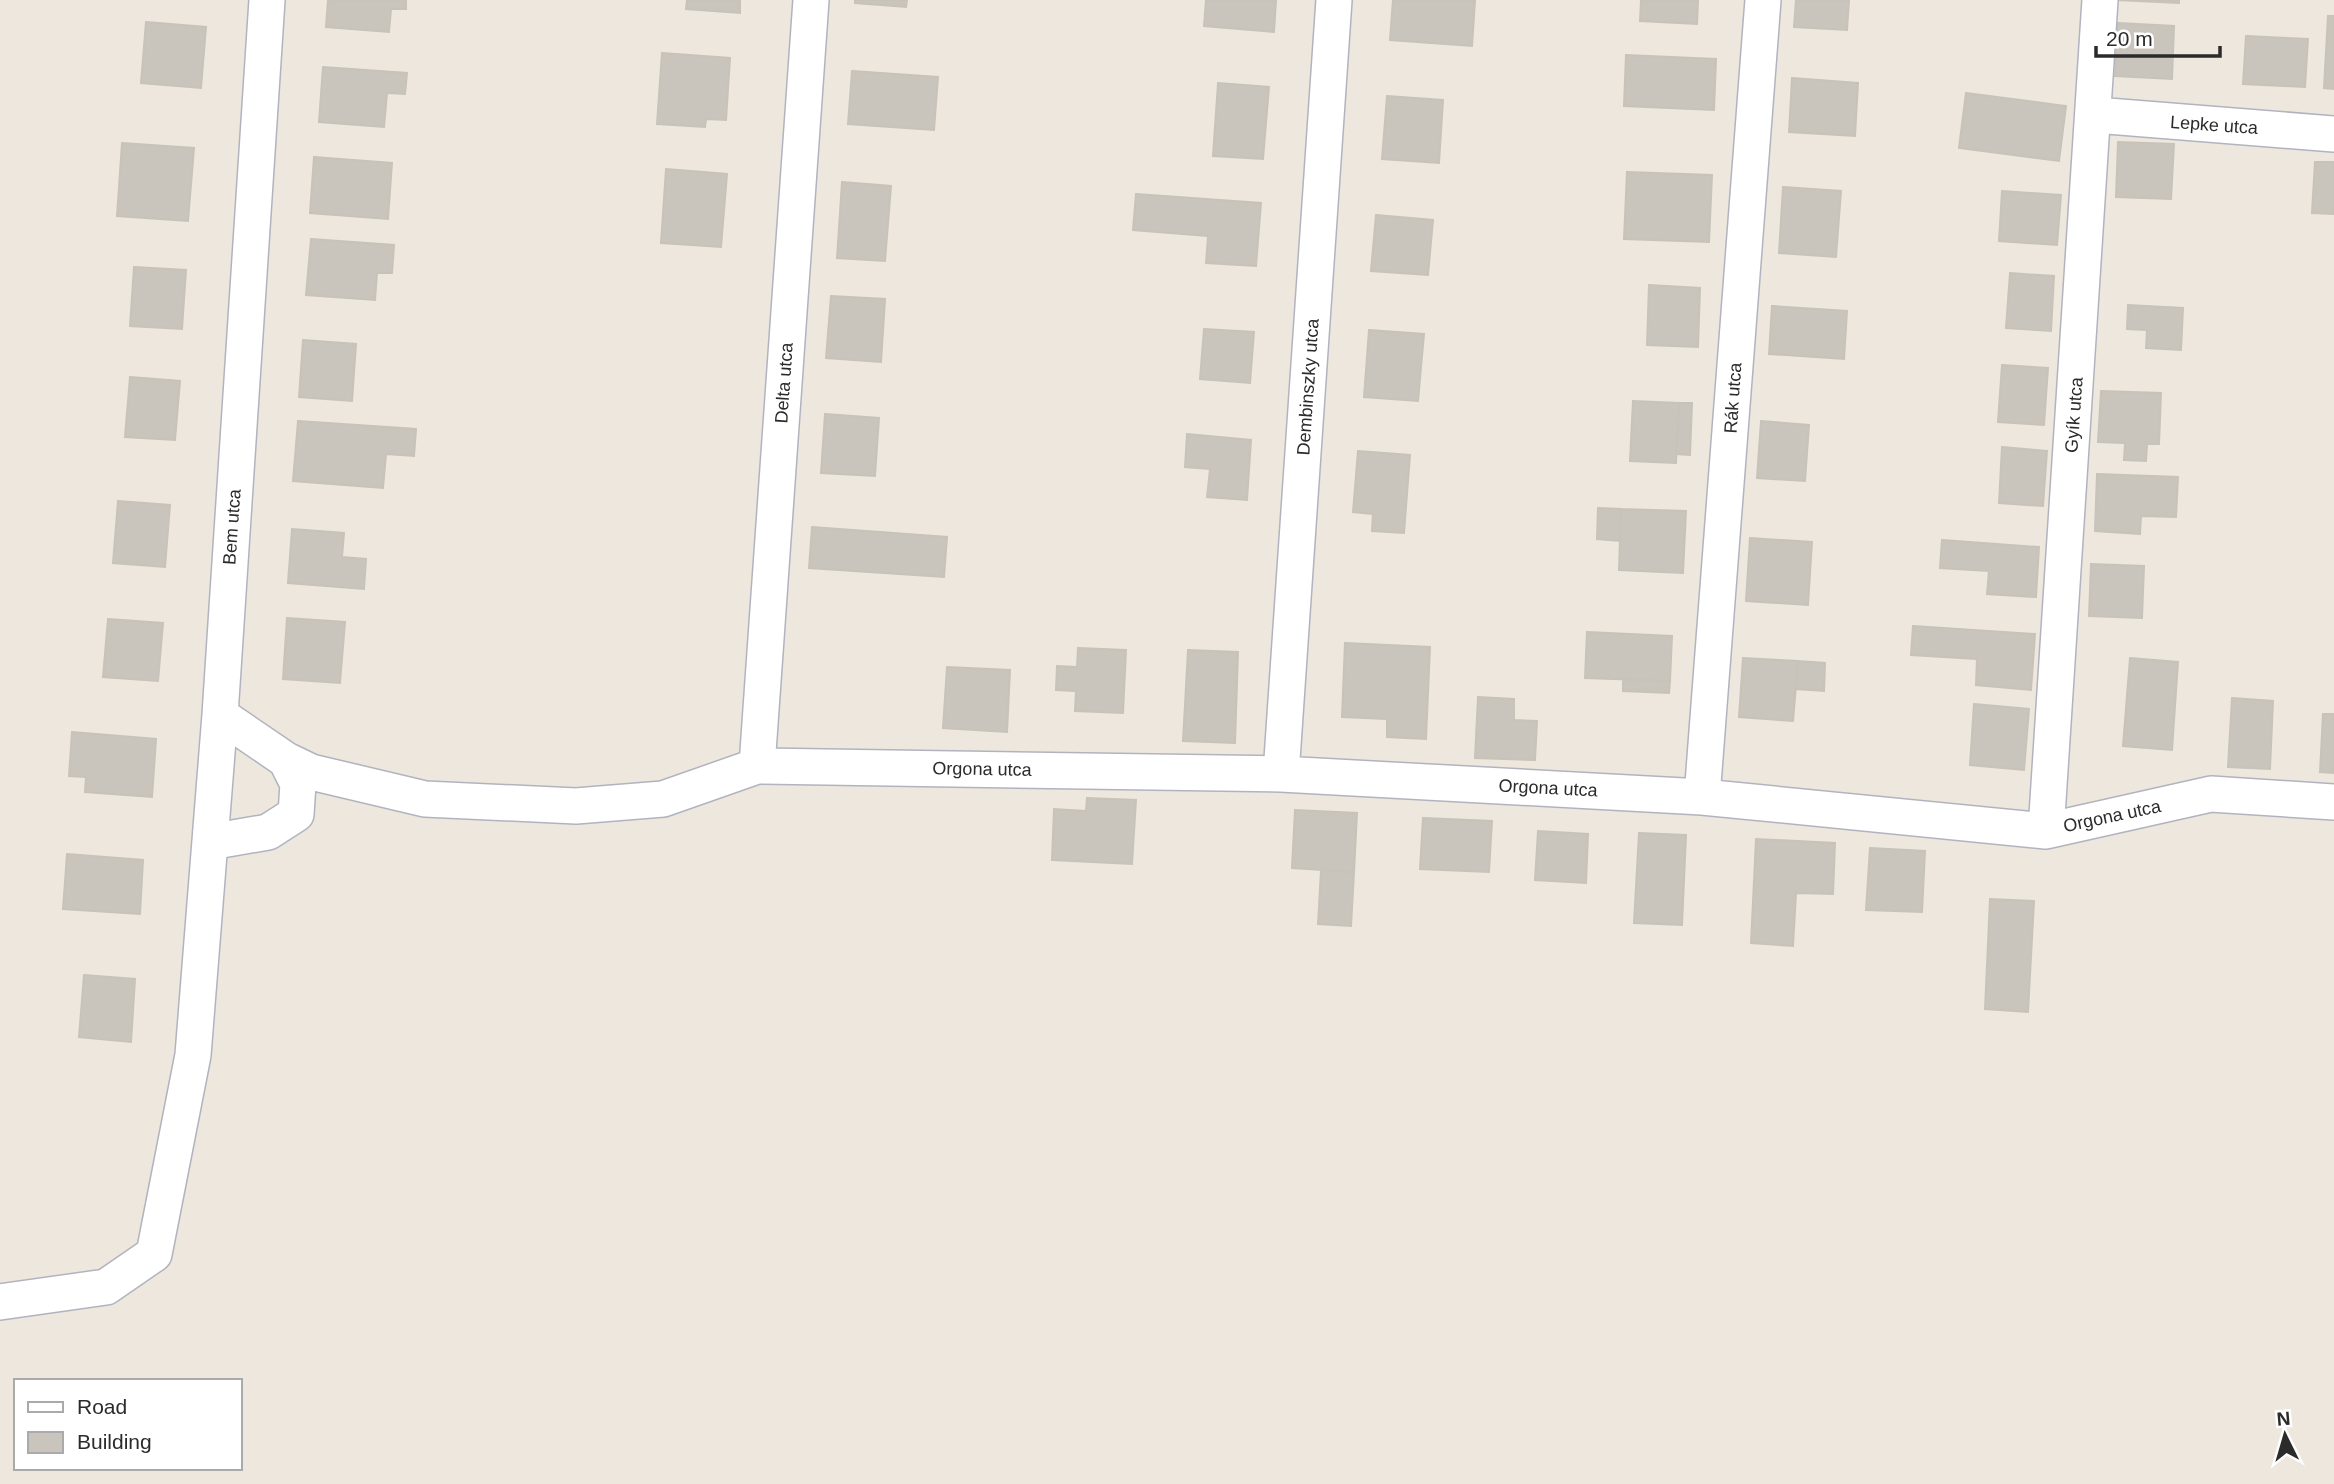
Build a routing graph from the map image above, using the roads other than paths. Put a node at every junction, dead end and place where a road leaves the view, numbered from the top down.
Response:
1 (267, 0) edge
2 (811, 0) edge
3 (1334, 0) edge
4 (1763, 0) edge
5 (2100, 0) edge
6 (2095, 115) junction
7 (2334, 134) edge
8 (220, 715) junction
9 (286, 760) junction
10 (757, 766) junction
11 (1281, 774) junction
12 (1702, 796) junction
13 (2334, 802) edge
14 (2046, 831) junction
15 (210, 842) junction
16 (0, 1303) edge

1 - 8 street, Bem utca
2 - 10 street, Delta utca
3 - 11 street, Dembinszky utca
4 - 12 street, Rák utca
5 - 6 street, Gyík utca
6 - 7 street, Lepke utca
6 - 14 street, Gyík utca
8 - 9 street
8 - 15 street, Bem utca
9 - 10 street
9 - 15 street
10 - 11 street, Orgona utca
11 - 12 street, Orgona utca
12 - 14 street, Orgona utca
13 - 14 street, Orgona utca
15 - 16 street, Bem utca

